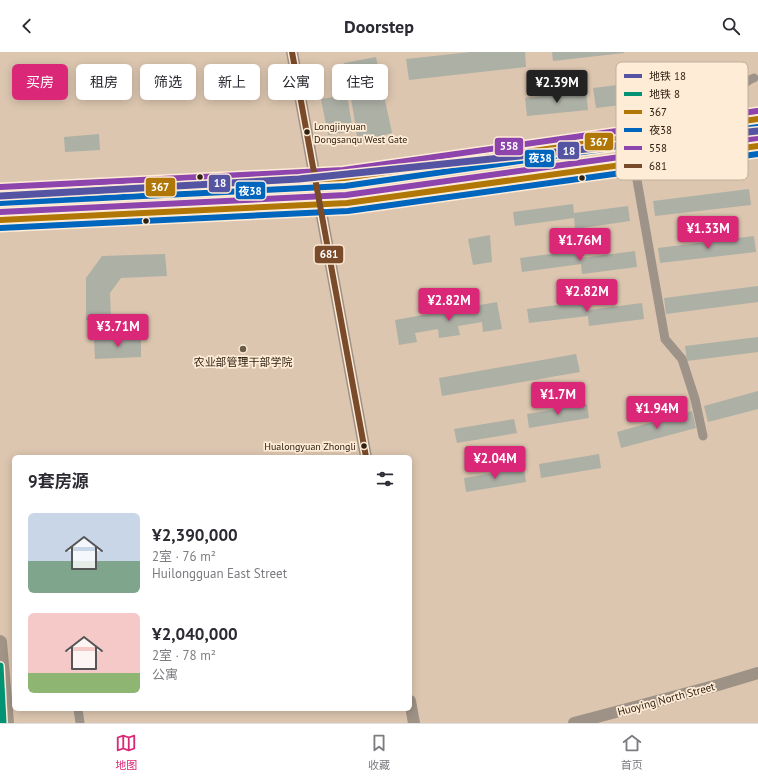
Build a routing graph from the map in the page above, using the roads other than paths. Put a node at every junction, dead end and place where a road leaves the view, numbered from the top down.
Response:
1 (292, 52) edge
2 (754, 78) dead end
3 (748, 81) edge
4 (758, 119) edge
5 (748, 120) edge
6 (616, 139) edge
7 (616, 166) edge
8 (315, 180) junction
9 (637, 180) edge
10 (0, 195) edge
11 (320, 205) junction
12 (0, 220) edge
13 (703, 436) dead end
14 (366, 455) edge
15 (0, 642) edge
16 (758, 673) edge
17 (78, 711) edge
18 (412, 711) edge
19 (7, 723) edge
20 (80, 723) edge
21 (414, 723) edge
22 (574, 723) edge

1 - 8 main road
2 - 3 street
4 - 5 main road
6 - 8 main road
7 - 11 main road
8 - 10 main road
8 - 11 main road
9 - 13 street
11 - 12 main road
11 - 14 main road
15 - 19 main road
16 - 22 main road, Huoying North Street
17 - 20 street
18 - 21 main road

